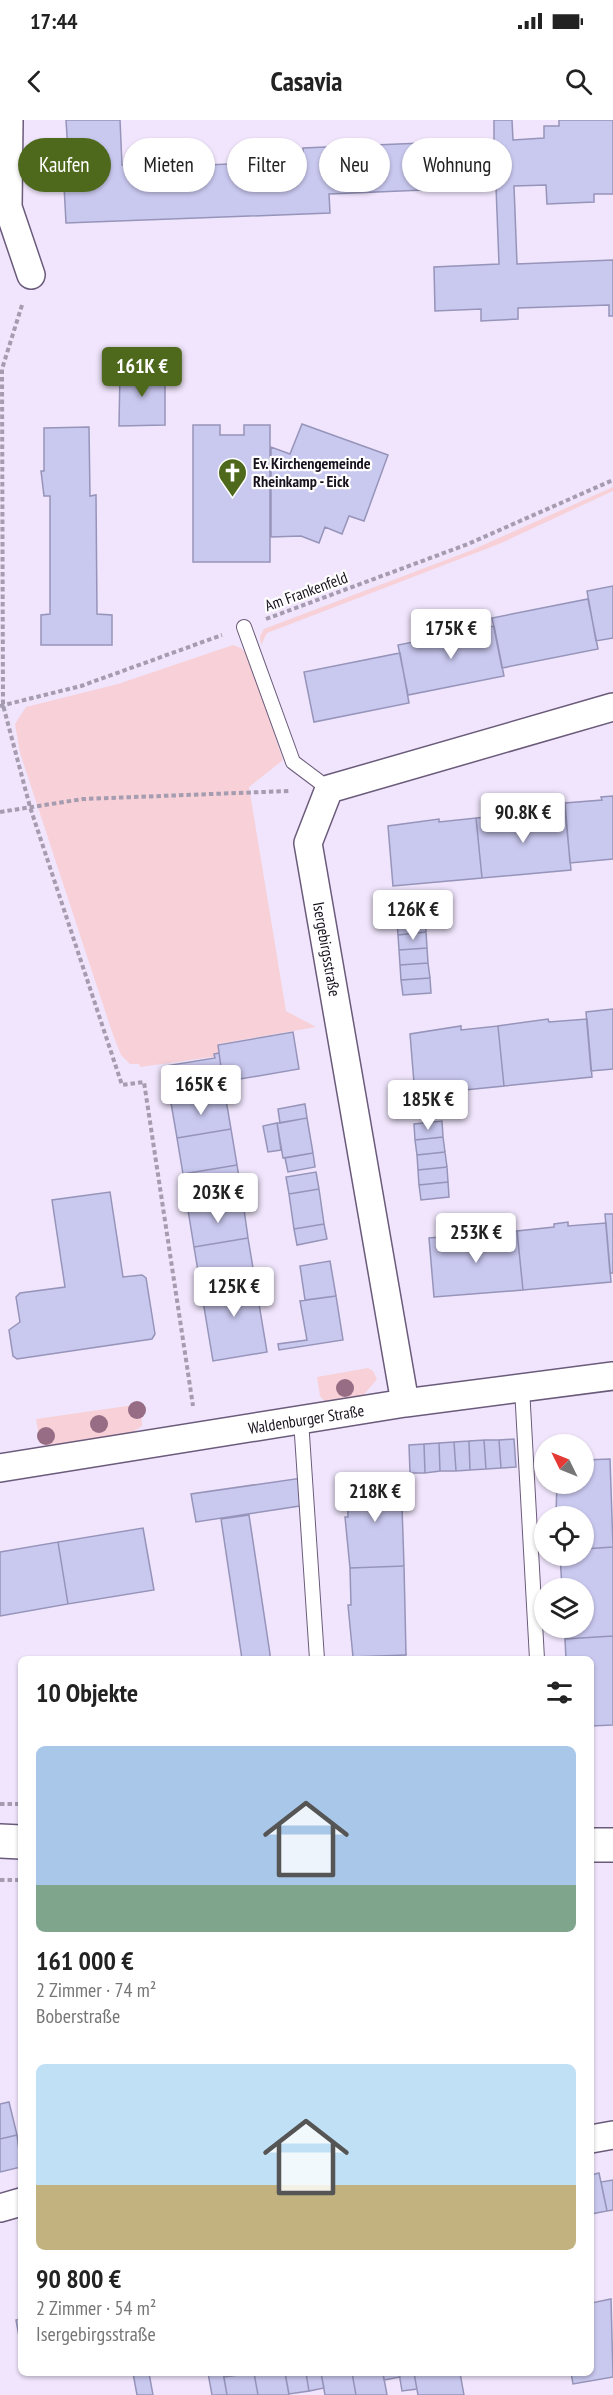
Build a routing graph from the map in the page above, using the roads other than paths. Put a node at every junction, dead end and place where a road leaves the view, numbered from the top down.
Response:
1 (9, 120) edge
2 (31, 275) road end
3 (244, 627) road end
4 (613, 707) edge
5 (329, 789) junction
6 (613, 1376) edge
7 (522, 1388) junction
8 (405, 1403) junction
9 (302, 1420) junction
10 (0, 1468) edge
11 (317, 1656) edge
12 (537, 1656) edge
13 (0, 1842) edge
14 (18, 1842) edge
15 (594, 1845) edge
16 (613, 1845) edge
17 (613, 2134) edge
18 (594, 2138) edge
19 (18, 2203) edge
20 (0, 2208) edge

1 - 2 street
3 - 5 lane
4 - 5 street
5 - 8 street, Isergebirgsstraße
6 - 7 street, Waldenburger Straße
7 - 8 street, Waldenburger Straße
7 - 12 lane
8 - 9 street, Waldenburger Straße
9 - 10 street, Waldenburger Straße
9 - 11 lane
13 - 14 street
15 - 16 street
17 - 18 street
19 - 20 street

